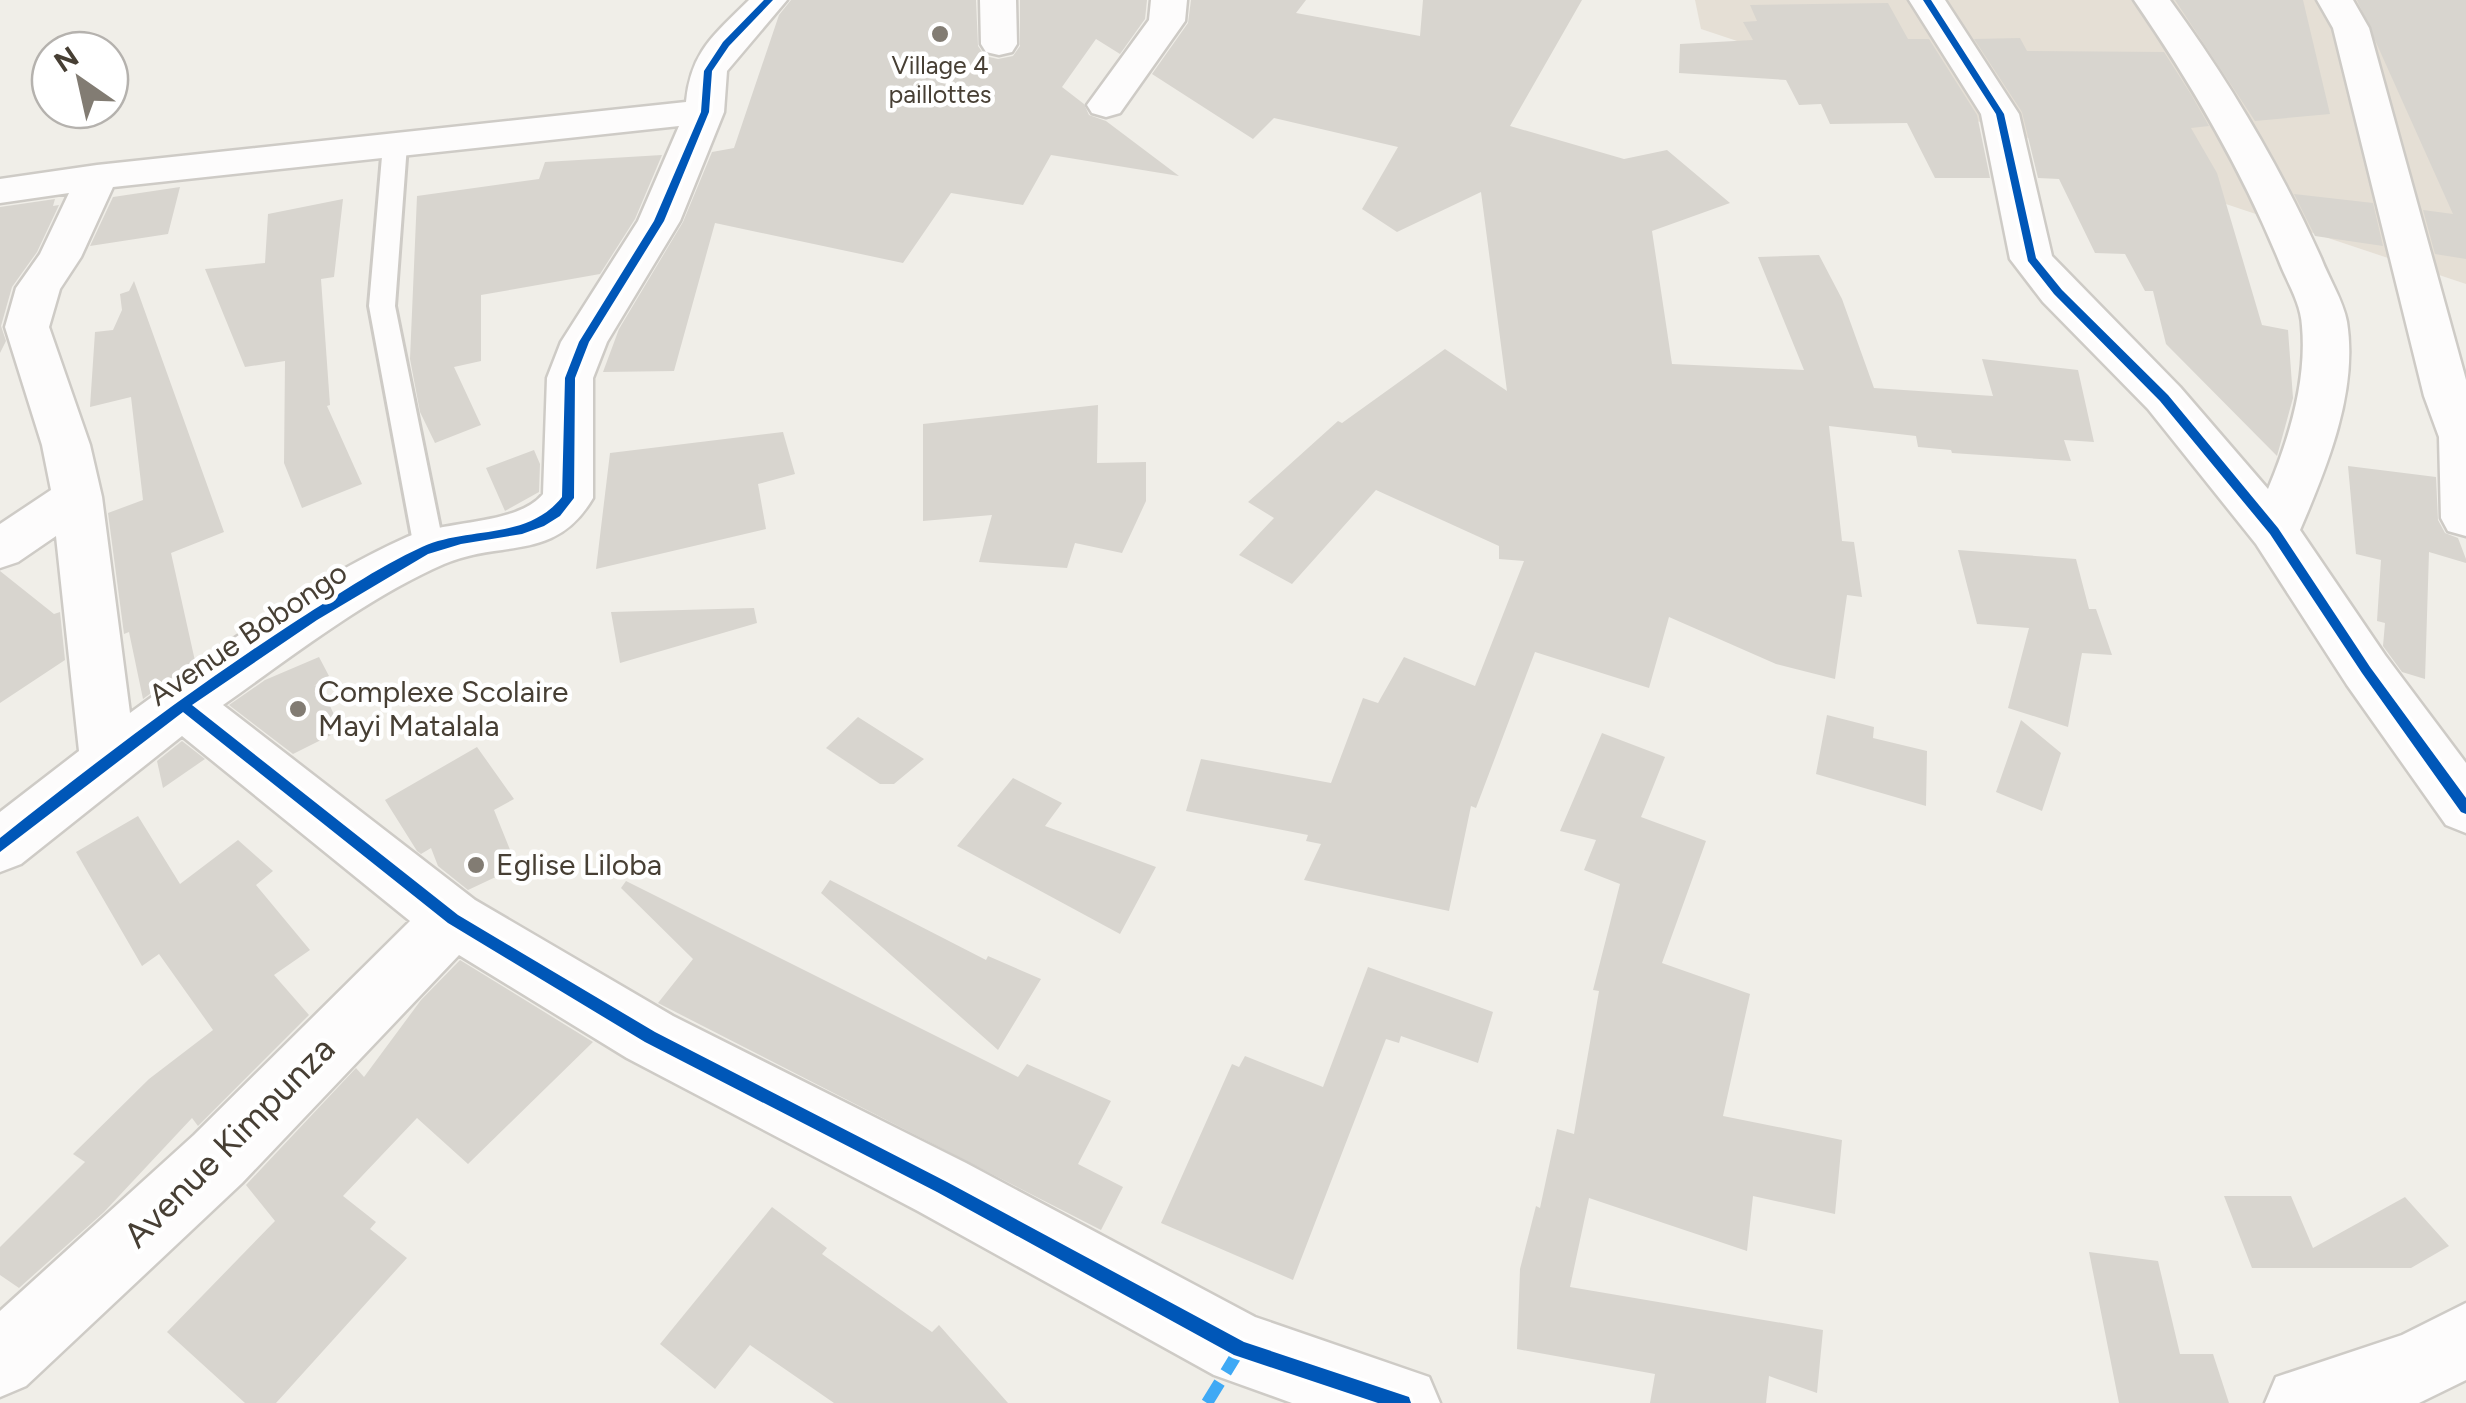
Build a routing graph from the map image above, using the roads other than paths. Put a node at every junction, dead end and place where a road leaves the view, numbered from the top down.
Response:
1 (769, 0) edge
2 (998, 0) edge
3 (1169, 0) edge
4 (1927, 0) edge
5 (2152, 0) edge
6 (2335, 0) edge
7 (999, 44) dead end
8 (1106, 105) dead end
9 (705, 112) junction
10 (396, 145) junction
11 (97, 177) junction
12 (0, 191) edge
13 (77, 497) junction
14 (2466, 518) edge
15 (2274, 531) junction
16 (429, 548) junction
17 (0, 549) edge
18 (183, 706) junction
19 (108, 759) junction
20 (2466, 808) edge
21 (0, 846) edge
22 (453, 919) junction
23 (2466, 1339) edge
24 (0, 1360) edge
25 (1402, 1403) edge
26 (2302, 1403) edge

1 - 9 street, Avenue Bobongo
2 - 7 street
3 - 8 street
4 - 15 street
5 - 15 street
6 - 14 street
9 - 10 street
9 - 16 street, Avenue Bobongo
10 - 11 street
10 - 16 lane
11 - 12 street
11 - 13 street
13 - 17 street
13 - 19 street
15 - 20 street
16 - 18 street, Avenue Bobongo
18 - 19 street, Avenue Bobongo
18 - 22 street
19 - 21 street, Avenue Bobongo
22 - 24 street, Avenue Kimpunza
22 - 25 street
23 - 26 street

